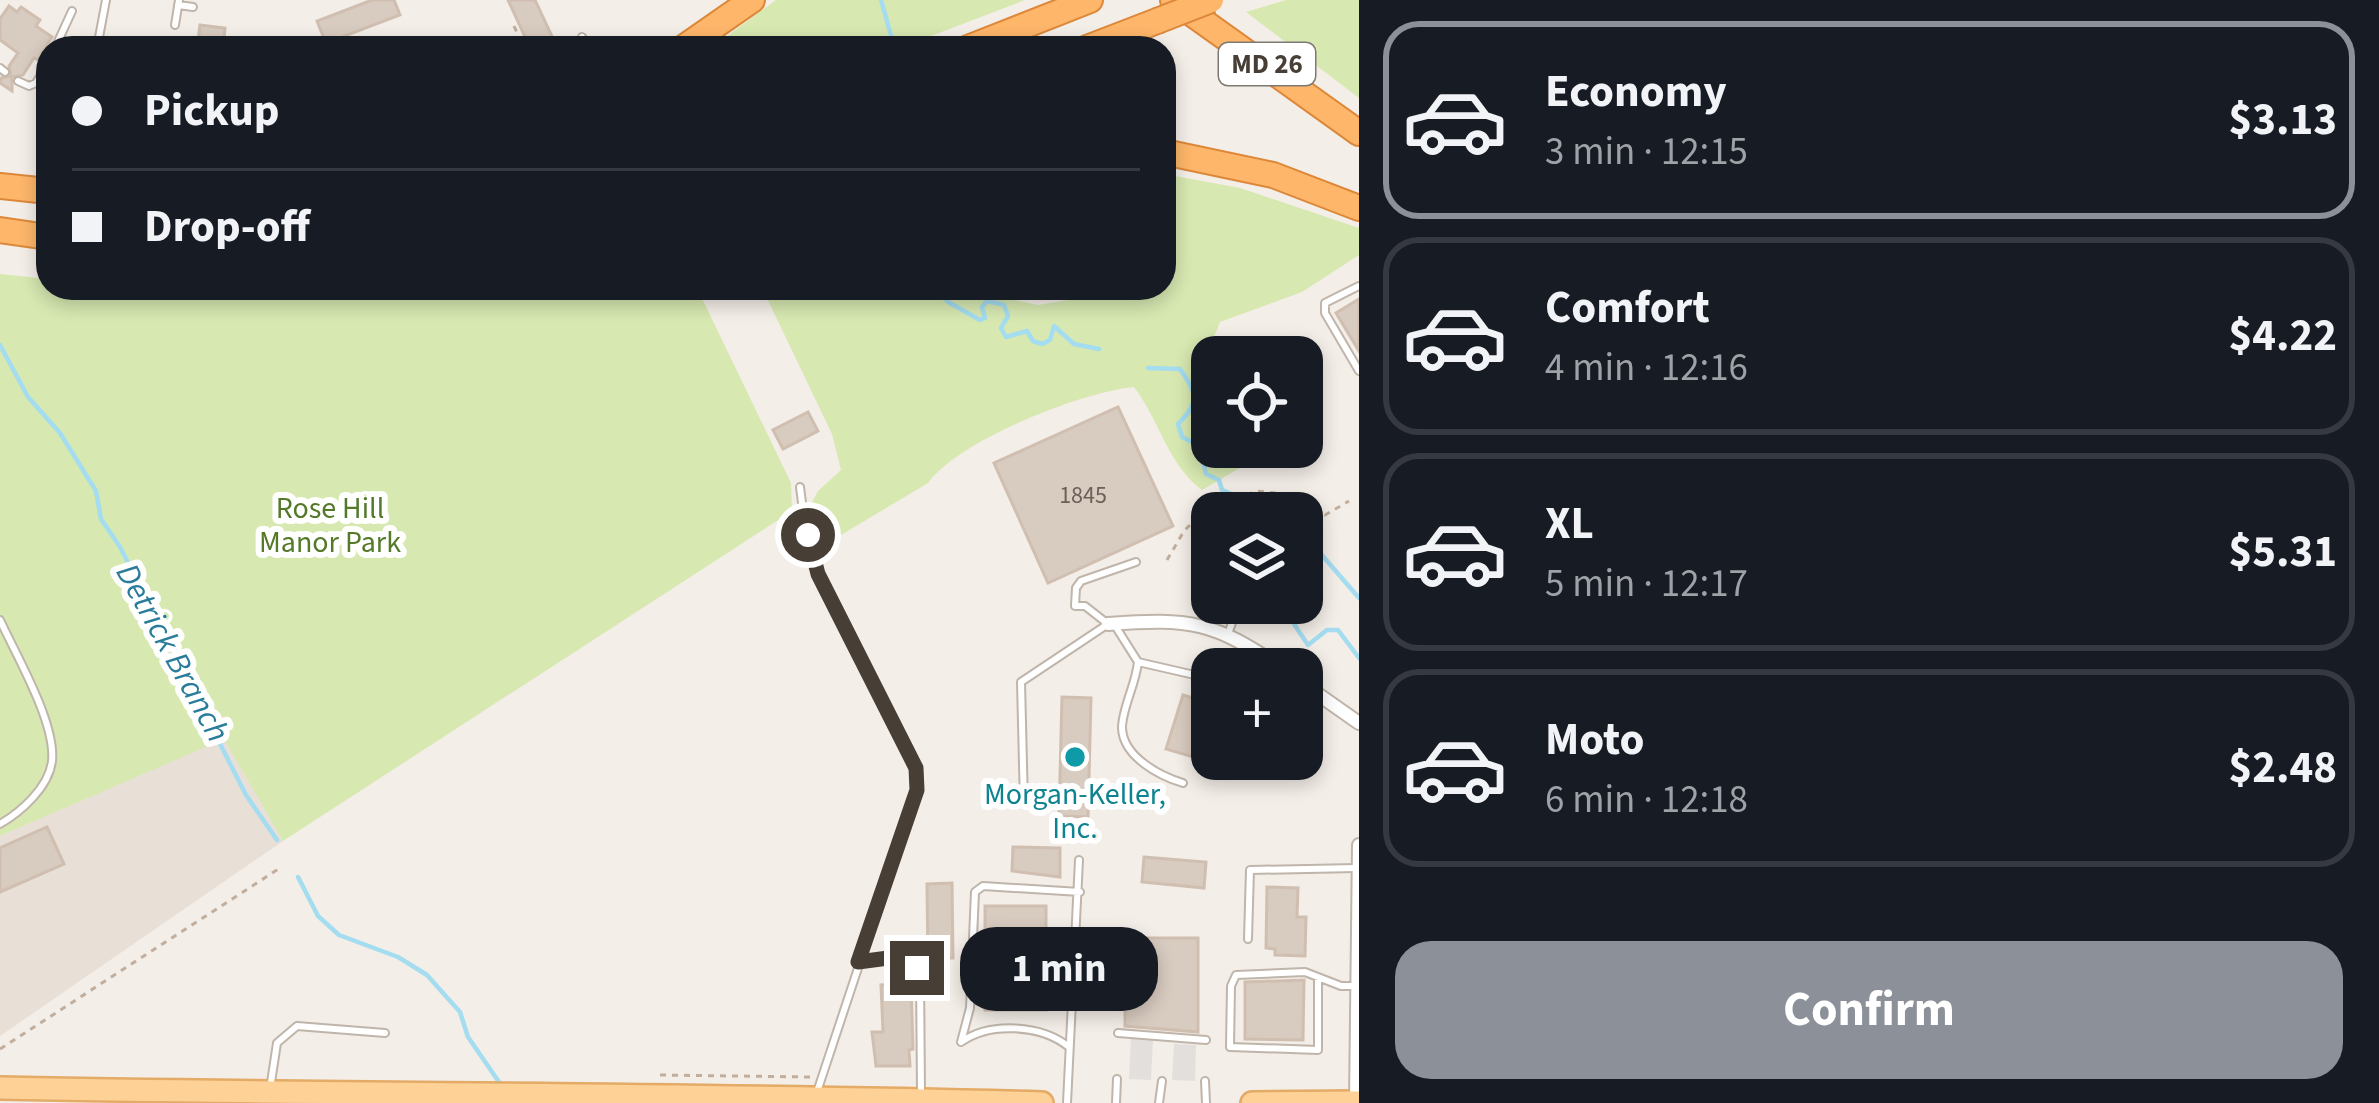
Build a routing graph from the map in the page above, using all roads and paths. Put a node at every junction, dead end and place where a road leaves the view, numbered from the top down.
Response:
1 (106, 0) edge
2 (752, 0) edge
3 (1173, 0) edge
4 (1211, 0) edge
5 (1086, 2) edge
6 (178, 3) edge
7 (194, 7) dead end
8 (72, 11) dead end
9 (175, 25) dead end
10 (514, 26) dead end
11 (61, 36) edge
12 (99, 36) edge
13 (518, 36) edge
14 (700, 36) edge
15 (999, 36) edge
16 (1119, 36) edge
17 (18, 81) dead end
18 (36, 83) edge
19 (1359, 133) edge
20 (1176, 155) edge
21 (0, 186) edge
22 (36, 190) edge
23 (1359, 208) edge
24 (0, 230) edge
25 (36, 235) edge
26 (1359, 286) edge
27 (1359, 371) edge
28 (800, 487) dead end
29 (1349, 501) dead end
30 (804, 518) dead end
31 (808, 535) dead end
32 (1167, 560) dead end
33 (1136, 562) dead end
34 (0, 620) edge
35 (1111, 624) junction
36 (1232, 624) edge
37 (1228, 634) junction
38 (1250, 648) edge
39 (1138, 662) junction
40 (1191, 674) edge
41 (1323, 698) edge
42 (1359, 723) edge
43 (1184, 783) dead end
44 (1024, 805) dead end
45 (0, 824) edge
46 (1359, 845) edge
47 (1079, 860) dead end
48 (280, 868) dead end
49 (1357, 868) edge
50 (1080, 892) junction
51 (1248, 940) dead end
52 (858, 962) junction
53 (1318, 978) junction
54 (1358, 986) edge
55 (385, 1033) dead end
56 (1118, 1033) dead end
57 (1206, 1040) dead end
58 (1069, 1047) junction
59 (0, 1049) edge
60 (660, 1075) dead end
61 (1117, 1079) dead end
62 (1205, 1081) dead end
63 (1162, 1082) dead end
64 (813, 1086) junction
65 (0, 1088) edge
66 (270, 1093) junction
67 (136, 1097) edge
68 (247, 1098) edge
69 (920, 1100) junction
70 (946, 1102) edge
71 (1357, 1102) edge
72 (1042, 1103) edge
73 (1067, 1103) edge
74 (1116, 1103) edge
75 (1159, 1103) edge
76 (1206, 1103) edge
77 (1252, 1103) edge

1 - 12 lane
2 - 14 highway
3 - 19 highway, MD 26
4 - 16 highway, bridge
5 - 15 highway
6 - 7 lane
6 - 9 lane
8 - 11 lane
10 - 13 path
17 - 18 lane
20 - 23 highway
21 - 22 highway
24 - 25 highway
26 - 27 lane
28 - 30 lane
29 - 32 path
31 - 52 lane
33 - 35 lane
34 - 45 lane
35 - 37 street
35 - 39 lane
35 - 44 lane
36 - 37 lane
37 - 38 street
39 - 40 lane
39 - 43 lane
41 - 42 street
46 - 49 street
47 - 50 lane
48 - 59 path
49 - 51 lane
49 - 54 street
50 - 58 lane
50 - 58 lane
52 - 64 lane
52 - 69 lane
53 - 53 lane
53 - 54 lane
54 - 71 street
55 - 66 lane
56 - 57 lane
58 - 73 lane
60 - 64 path
61 - 74 lane
62 - 76 lane
63 - 75 lane
64 - 66 main road
64 - 69 main road
65 - 67 main road
66 - 68 main road
67 - 68 main road
69 - 70 main road
70 - 72 main road
71 - 77 main road

